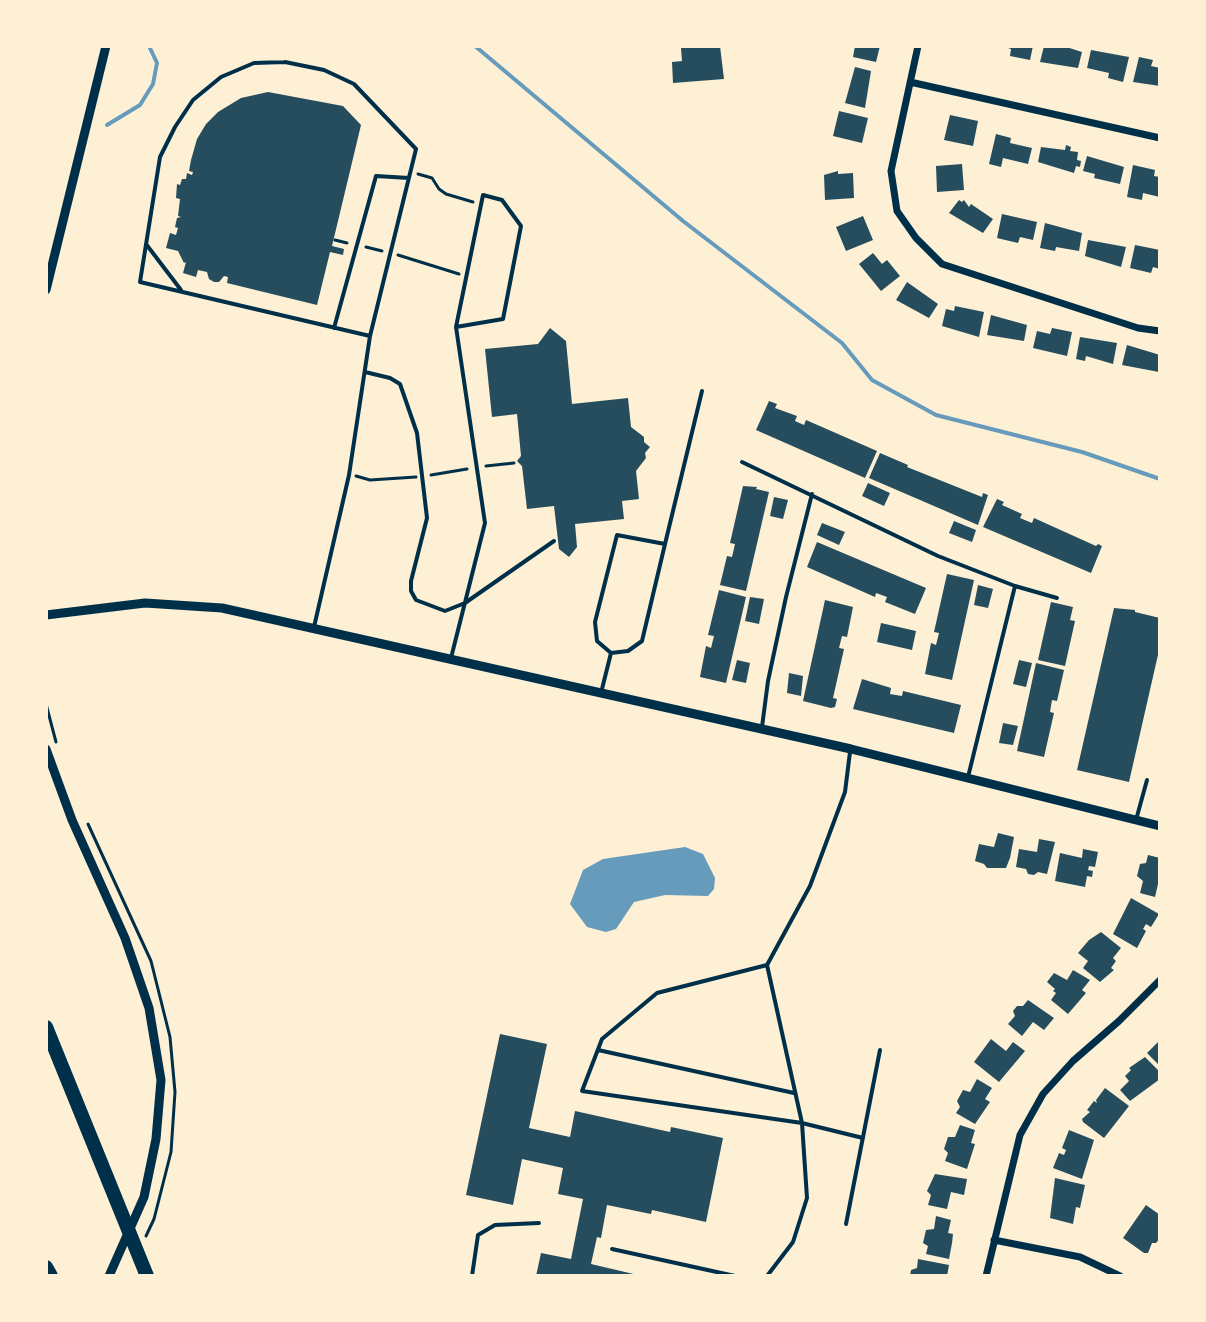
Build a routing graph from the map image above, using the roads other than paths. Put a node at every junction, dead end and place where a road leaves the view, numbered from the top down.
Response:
1 (106, 46) edge
2 (918, 46) edge
3 (910, 82) junction
4 (1160, 138) edge
5 (410, 175) junction
6 (146, 244) junction
7 (46, 290) edge
8 (182, 292) junction
9 (456, 327) junction
10 (334, 328) junction
11 (1160, 331) edge
12 (370, 336) junction
13 (365, 372) junction
14 (702, 391) dead end
15 (742, 462) dead end
16 (812, 494) junction
17 (554, 541) dead end
18 (665, 544) junction
19 (1015, 586) junction
20 (1057, 598) dead end
21 (465, 603) junction
22 (46, 615) edge
23 (314, 627) junction
24 (611, 653) junction
25 (451, 658) junction
26 (601, 693) junction
27 (761, 730) junction
28 (46, 749) edge
29 (851, 749) junction
30 (968, 777) junction
31 (1147, 780) dead end
32 (1136, 820) junction
33 (1160, 826) edge
34 (767, 965) junction
35 (1160, 980) edge
36 (46, 1027) edge
37 (598, 1050) junction
38 (880, 1050) dead end
39 (794, 1093) junction
40 (802, 1123) junction
41 (863, 1138) junction
42 (539, 1223) dead end
43 (846, 1224) dead end
44 (994, 1240) junction
45 (612, 1249) dead end
46 (46, 1267) edge
47 (51, 1276) edge
48 (109, 1276) edge
49 (147, 1276) edge
50 (472, 1276) edge
51 (735, 1276) edge
52 (767, 1276) edge
53 (986, 1276) edge
54 (1120, 1276) edge

1 - 7 street
2 - 3 street
3 - 4 street
3 - 11 street
5 - 6 lane
5 - 10 lane
5 - 12 lane
6 - 8 lane
6 - 8 lane
8 - 10 lane
9 - 9 lane
9 - 21 lane
10 - 12 lane
12 - 13 lane
13 - 21 lane
13 - 23 lane
14 - 18 lane
15 - 16 lane
16 - 19 lane
16 - 27 lane
17 - 21 lane
18 - 24 lane
18 - 24 lane
19 - 20 lane
19 - 30 lane
21 - 25 lane
22 - 23 street
23 - 25 street
24 - 26 lane
25 - 26 street
26 - 27 street
27 - 29 street
28 - 48 street
29 - 30 street
29 - 34 lane
30 - 32 street
31 - 32 lane
32 - 33 street
34 - 37 lane
34 - 39 lane
35 - 44 street
36 - 49 highway
37 - 39 lane
37 - 40 lane
38 - 41 lane
39 - 40 lane
40 - 41 lane
40 - 52 lane
41 - 43 lane
42 - 50 lane
44 - 53 street
44 - 54 street
45 - 51 lane
46 - 47 highway

